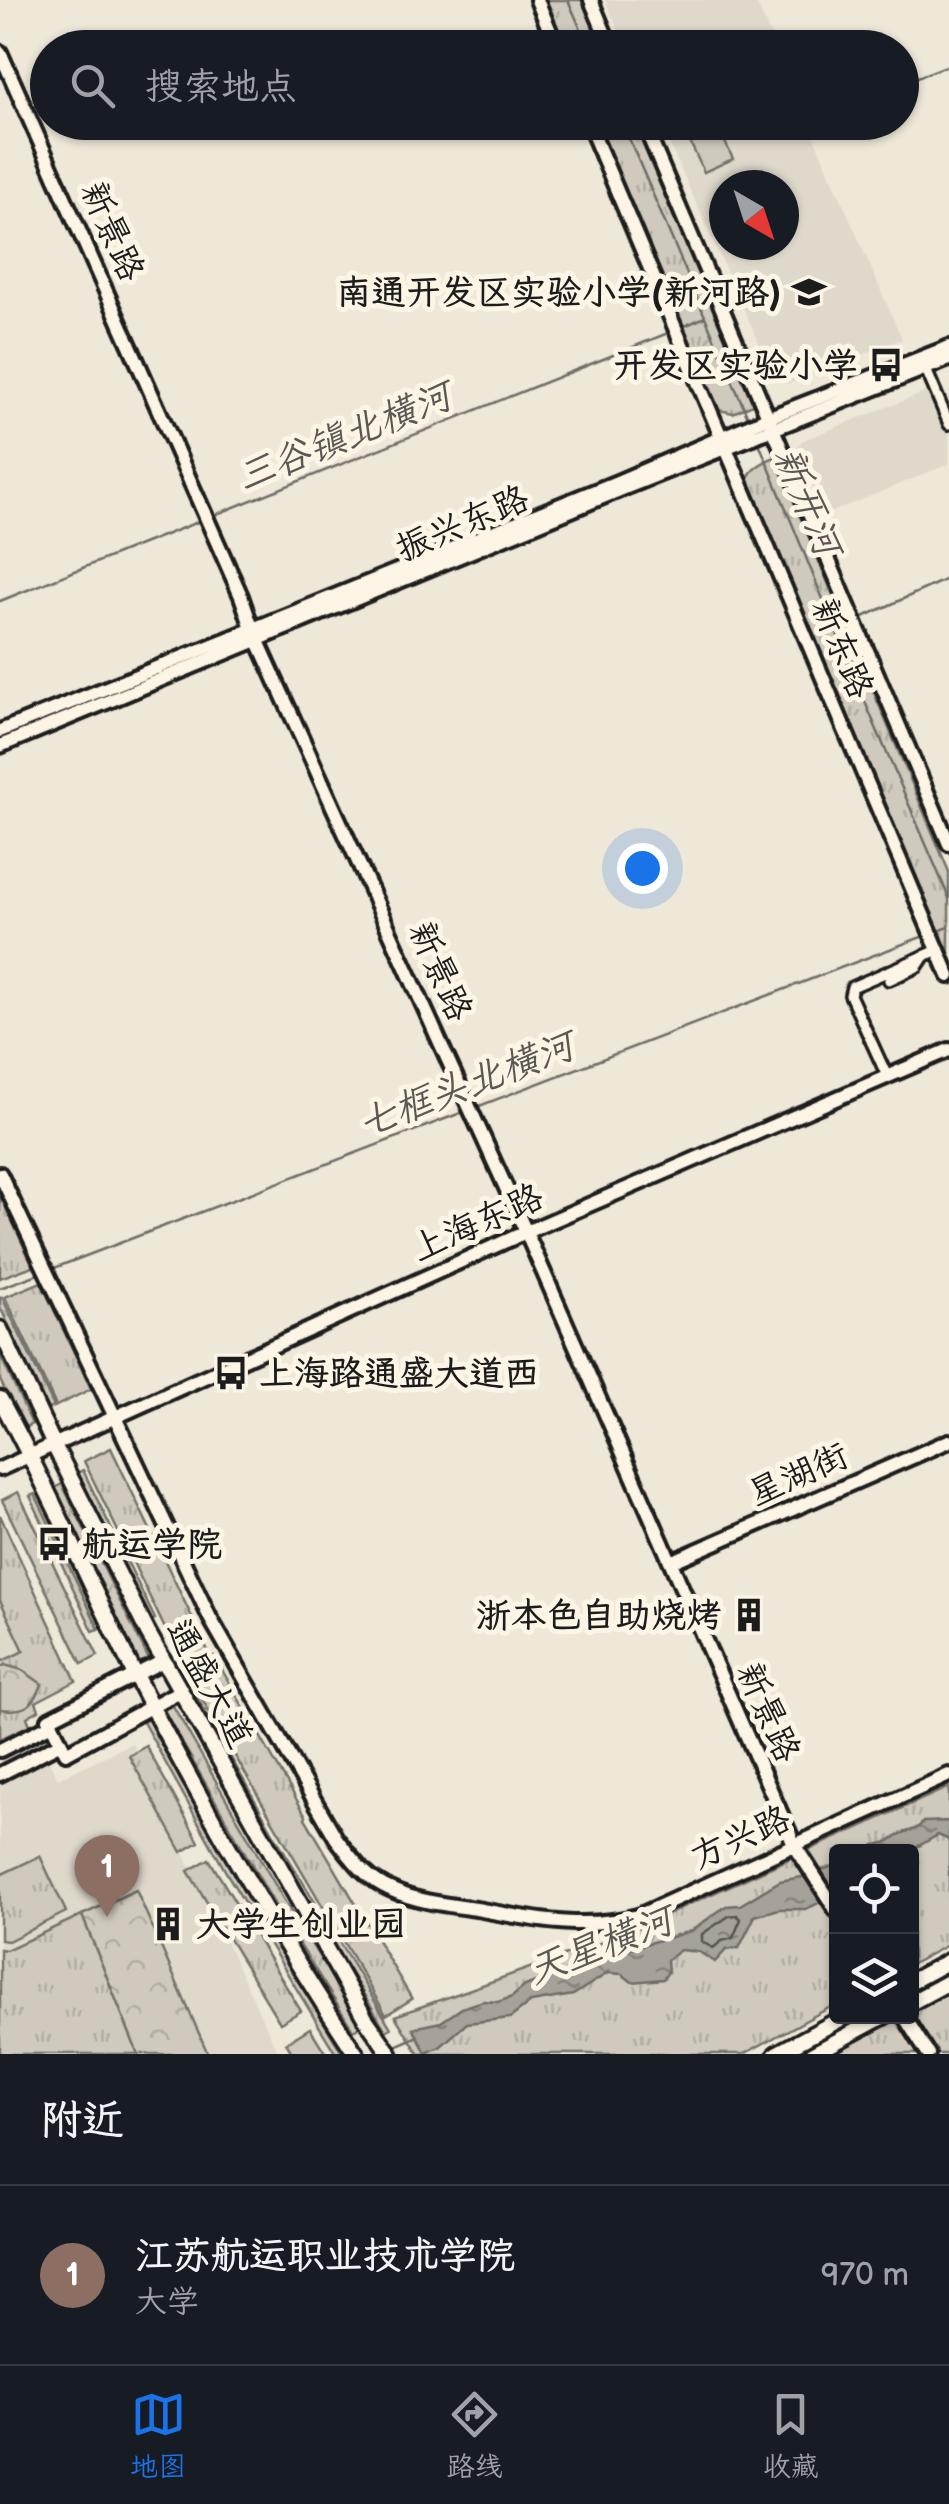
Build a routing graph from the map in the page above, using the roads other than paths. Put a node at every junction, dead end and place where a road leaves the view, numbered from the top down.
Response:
1 (537, 0) edge
2 (591, 0) edge
3 (550, 30) edge
4 (604, 30) edge
5 (0, 52) edge
6 (30, 119) edge
7 (39, 140) edge
8 (596, 140) edge
9 (650, 140) edge
10 (949, 348) edge
11 (949, 359) edge
12 (924, 364) junction
13 (949, 424) edge
14 (759, 428) junction
15 (723, 444) junction
16 (255, 635) junction
17 (0, 731) edge
18 (0, 746) edge
19 (949, 844) edge
20 (933, 950) junction
21 (949, 976) edge
22 (888, 980) dead end
23 (949, 1050) edge
24 (887, 1076) junction
25 (0, 1174) edge
26 (526, 1232) junction
27 (0, 1329) edge
28 (0, 1399) edge
29 (116, 1418) junction
30 (949, 1440) edge
31 (54, 1444) junction
32 (32, 1456) junction
33 (0, 1469) edge
34 (671, 1562) junction
35 (163, 1662) junction
36 (136, 1675) junction
37 (180, 1691) junction
38 (152, 1706) junction
39 (52, 1724) junction
40 (61, 1743) junction
41 (0, 1750) edge
42 (0, 1774) edge
43 (949, 1775) edge
44 (795, 1846) junction
45 (829, 1899) edge
46 (949, 1961) edge
47 (919, 1977) edge
48 (949, 1982) edge
49 (919, 1998) edge
50 (831, 2024) edge
51 (869, 2024) edge
52 (909, 2024) edge
53 (353, 2050) edge
54 (390, 2054) edge
55 (776, 2054) edge
56 (813, 2054) edge
57 (928, 2054) edge

1 - 3 street
2 - 4 street
5 - 6 street, 新景路
7 - 16 street, 新景路
8 - 15 street, 新东路
9 - 14 street
10 - 12 street, 振兴东路
11 - 12 street, 振兴东路
12 - 13 street
12 - 14 street, 振兴东路
14 - 15 street, 振兴东路
14 - 19 street
15 - 16 street, 振兴东路
15 - 20 street, 新东路
16 - 17 street, 振兴东路
16 - 18 street, 振兴东路
16 - 26 street, 新景路
20 - 21 street, 新东路
20 - 22 street
20 - 24 street
23 - 24 street, 上海东路
24 - 26 street, 上海东路
25 - 29 street, 方兴路
26 - 29 street, 上海东路
26 - 34 street, 新景路
27 - 31 main road, 通盛大道
28 - 32 main road, 通盛大道
29 - 31 street, 上海东路
29 - 44 street, 方兴路
30 - 34 street, 星湖街
31 - 32 street, 上海东路
31 - 35 main road, 通盛大道
32 - 33 street, 上海东路
32 - 36 main road, 通盛大道
34 - 44 street, 新景路
35 - 36 street
35 - 37 main road, 通盛大道
36 - 38 main road, 通盛大道
36 - 39 street
37 - 38 street
37 - 54 main road, 通盛大道
38 - 40 street
38 - 53 main road, 通盛大道
39 - 40 street
39 - 41 street
40 - 42 street
43 - 44 street, 方兴路
44 - 45 street, 新景路
46 - 47 main road
48 - 49 main road
50 - 55 main road
51 - 56 main road
52 - 57 street

